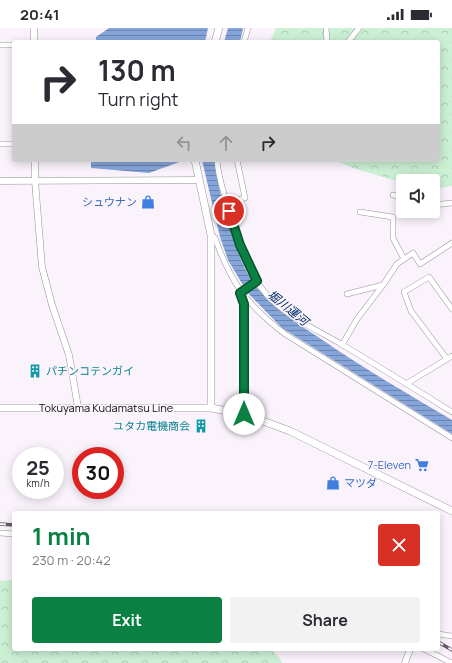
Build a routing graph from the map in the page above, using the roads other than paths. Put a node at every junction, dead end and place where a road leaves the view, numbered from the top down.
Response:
1 (34, 28) edge
2 (218, 28) edge
3 (248, 28) edge
4 (326, 28) edge
5 (359, 28) edge
6 (34, 40) edge
7 (216, 40) edge
8 (245, 40) edge
9 (327, 40) edge
10 (350, 40) edge
11 (0, 45) edge
12 (12, 45) edge
13 (0, 144) edge
14 (12, 144) edge
15 (35, 162) edge
16 (195, 162) edge
17 (218, 162) edge
18 (237, 162) edge
19 (199, 180) junction
20 (0, 181) edge
21 (36, 181) junction
22 (393, 195) dead end
23 (396, 196) edge
24 (226, 202) junction
25 (452, 203) edge
26 (440, 204) edge
27 (360, 212) dead end
28 (211, 235) junction
29 (452, 243) edge
30 (404, 259) junction
31 (256, 281) junction
32 (383, 285) junction
33 (242, 292) junction
34 (347, 294) dead end
35 (452, 309) edge
36 (342, 345) junction
37 (452, 356) edge
38 (447, 359) junction
39 (406, 384) junction
40 (78, 407) junction
41 (0, 408) edge
42 (212, 408) junction
43 (452, 412) edge
44 (244, 414) junction
45 (452, 438) edge
46 (452, 512) edge
47 (0, 533) edge
48 (12, 534) edge
49 (440, 634) edge
50 (452, 636) edge
51 (409, 651) edge
52 (428, 651) edge
53 (405, 663) edge
54 (452, 663) edge

1 - 6 street
2 - 7 main road
3 - 8 street
4 - 9 street
5 - 10 street
11 - 12 street
13 - 14 street
15 - 21 street
16 - 19 main road
17 - 24 street
18 - 24 street
19 - 21 street
19 - 28 main road
20 - 21 street
21 - 40 street
22 - 23 street
24 - 31 street
25 - 26 street
27 - 30 street
28 - 33 street
28 - 42 main road
29 - 30 street
30 - 32 street
31 - 33 street
31 - 36 street
32 - 34 street
32 - 36 street
33 - 44 street
33 - 45 street
35 - 38 street
36 - 39 street
37 - 38 street
38 - 39 street
39 - 43 street
40 - 41 main road, Tokuyama Kudamatsu Line
40 - 42 main road, Tokuyama Kudamatsu Line
42 - 44 main road, Tokuyama Kudamatsu Line
44 - 46 main road, Tokuyama Kudamatsu Line
47 - 48 street
49 - 50 street
51 - 53 street
52 - 54 street

